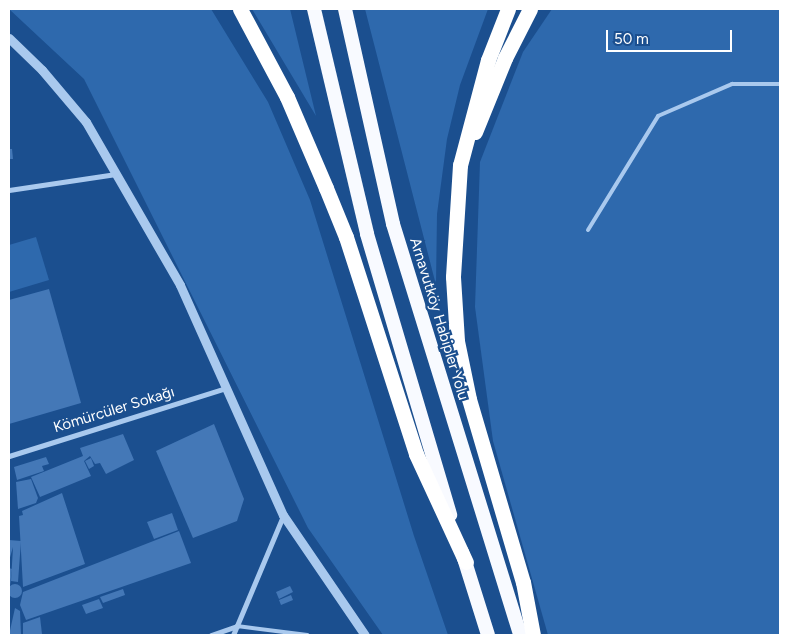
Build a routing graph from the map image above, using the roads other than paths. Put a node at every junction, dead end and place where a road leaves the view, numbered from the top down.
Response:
1 (240, 9) edge
2 (314, 9) edge
3 (344, 9) edge
4 (508, 9) edge
5 (530, 9) edge
6 (9, 38) edge
7 (780, 84) edge
8 (460, 165) junction
9 (116, 174) junction
10 (9, 190) edge
11 (588, 230) dead end
12 (226, 388) junction
13 (9, 456) edge
14 (283, 515) junction
15 (466, 562) junction
16 (236, 626) junction
17 (211, 635) edge
18 (233, 635) edge
19 (307, 635) edge
20 (365, 635) edge
21 (488, 635) edge
22 (520, 635) edge
23 (533, 635) edge

1 - 15 highway
2 - 15 highway
3 - 22 highway, Arnavutköy Habipler Yolu
4 - 8 highway
5 - 8 highway
6 - 9 street
7 - 11 lane
8 - 23 highway
9 - 10 street
9 - 12 street
12 - 13 street, Kömürcüler Sokağı
12 - 14 street
14 - 16 street
14 - 20 street
15 - 21 highway
16 - 17 street
16 - 18 street
16 - 19 lane

